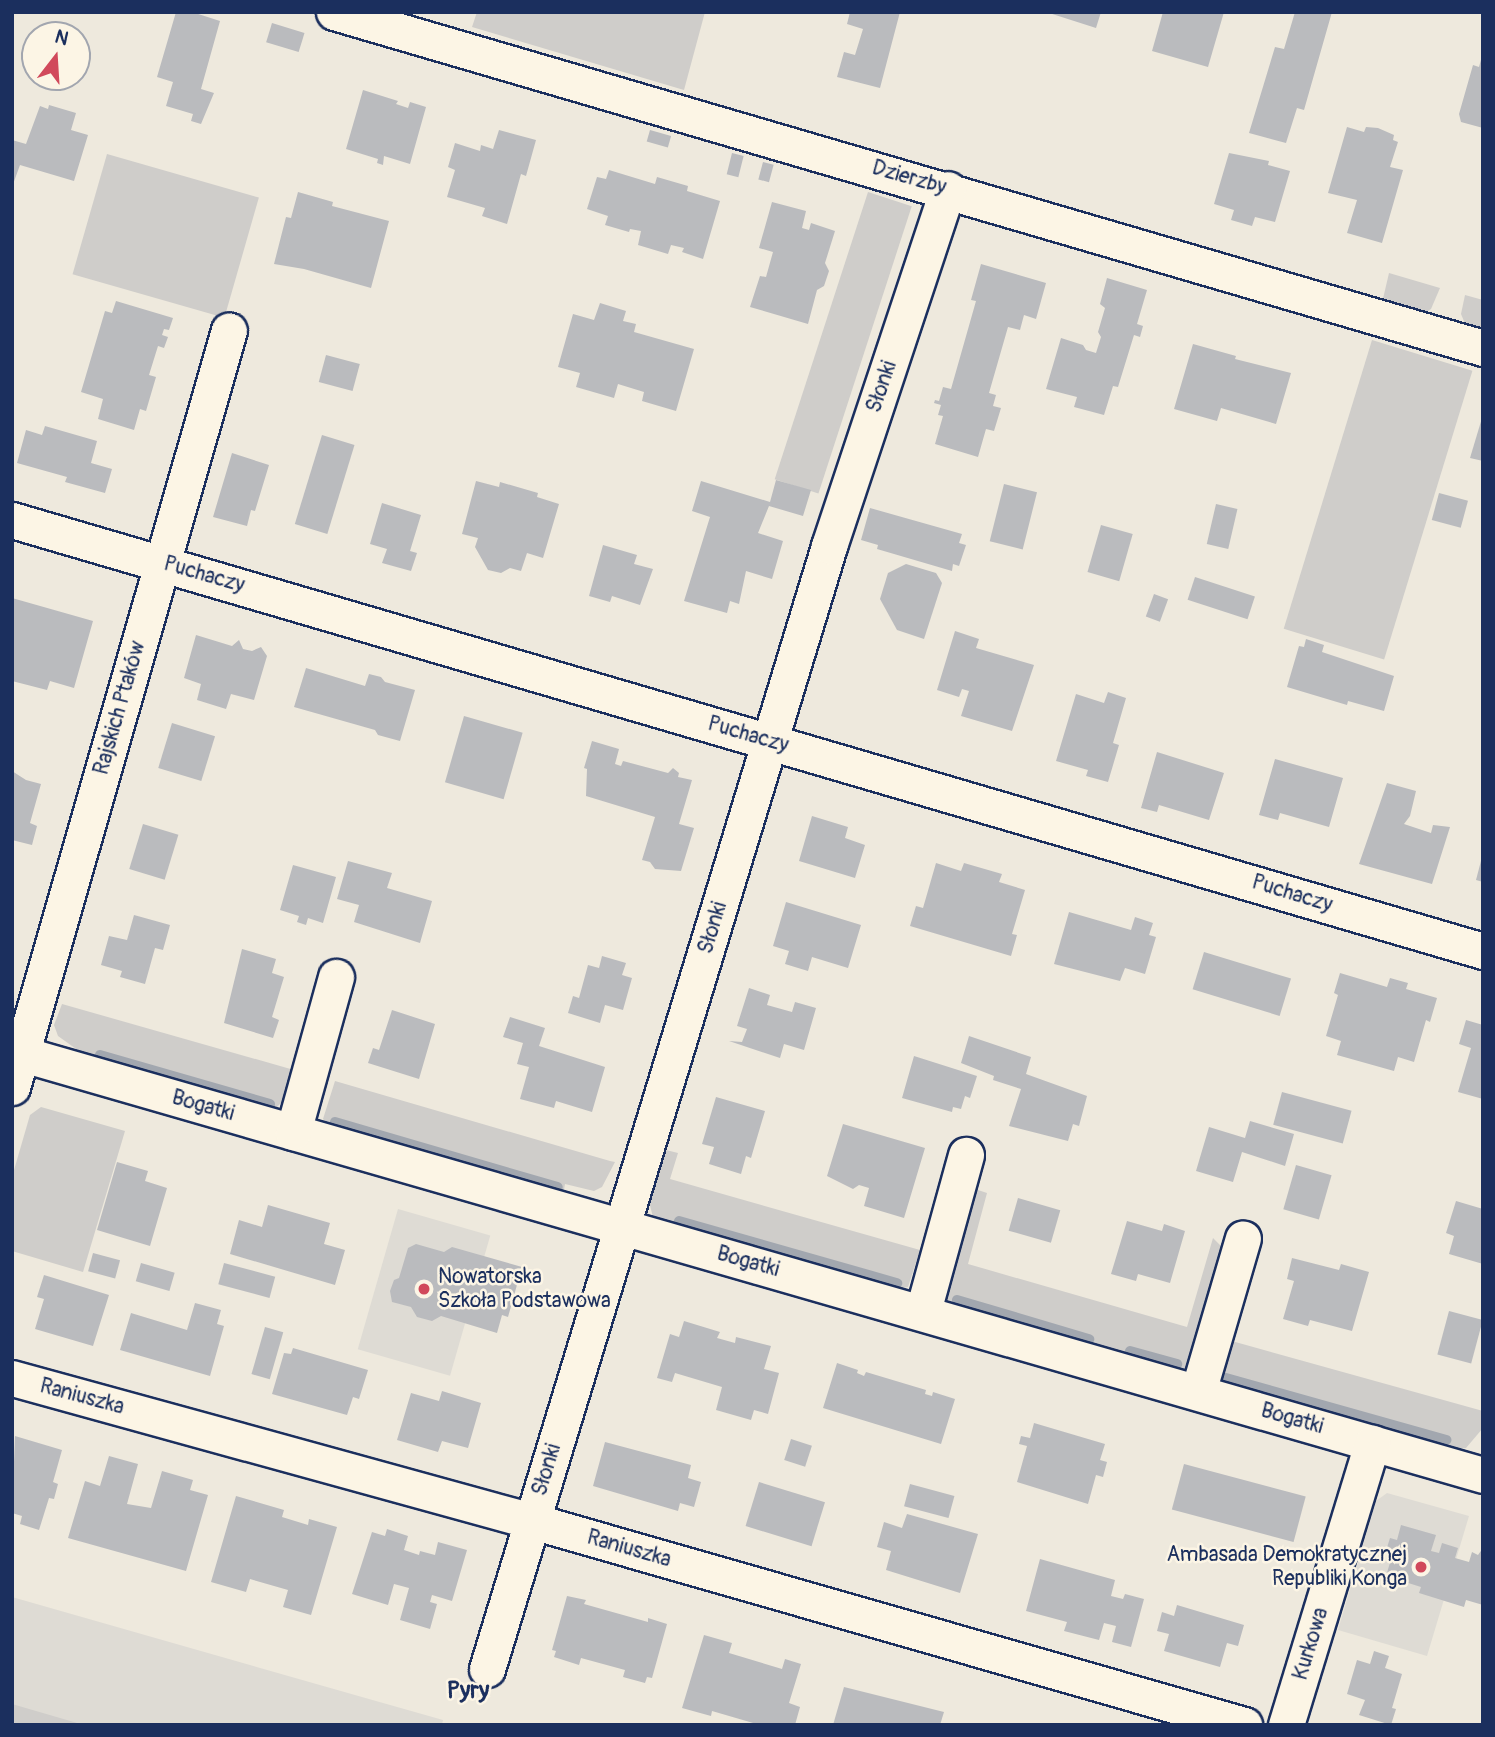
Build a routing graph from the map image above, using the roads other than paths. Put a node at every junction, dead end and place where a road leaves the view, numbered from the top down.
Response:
1 (334, 12) edge
2 (948, 189) junction
3 (229, 330) dead end
4 (1483, 348) edge
5 (12, 520) edge
6 (160, 563) junction
7 (770, 742) junction
8 (1483, 950) edge
9 (336, 976) dead end
10 (17, 1052) edge
11 (12, 1087) edge
12 (293, 1132) junction
13 (966, 1155) dead end
14 (621, 1226) junction
15 (1243, 1238) dead end
16 (923, 1311) junction
17 (12, 1378) edge
18 (1198, 1392) junction
19 (1372, 1443) junction
20 (1483, 1475) edge
21 (532, 1521) junction
22 (487, 1669) dead end
23 (1244, 1725) edge
24 (1286, 1725) edge

1 - 2 street, Dzierzby
2 - 4 street, Dzierzby
2 - 7 street, Słonki
3 - 6 street, Rajskich Ptaków
5 - 6 street, Puchaczy
6 - 7 street, Puchaczy
6 - 10 street, Rajskich Ptaków
7 - 8 street, Puchaczy
7 - 14 street, Słonki
9 - 12 street
10 - 11 street, Rajskich Ptaków
10 - 12 street, Bogatki
12 - 14 street, Bogatki
13 - 16 street
14 - 16 street, Bogatki
14 - 21 street, Słonki
15 - 18 street
16 - 18 street, Bogatki
17 - 21 street, Raniuszka
18 - 19 street, Bogatki
19 - 20 street, Bogatki
19 - 24 street, Kurkowa
21 - 22 street, Słonki
21 - 23 street, Raniuszka

